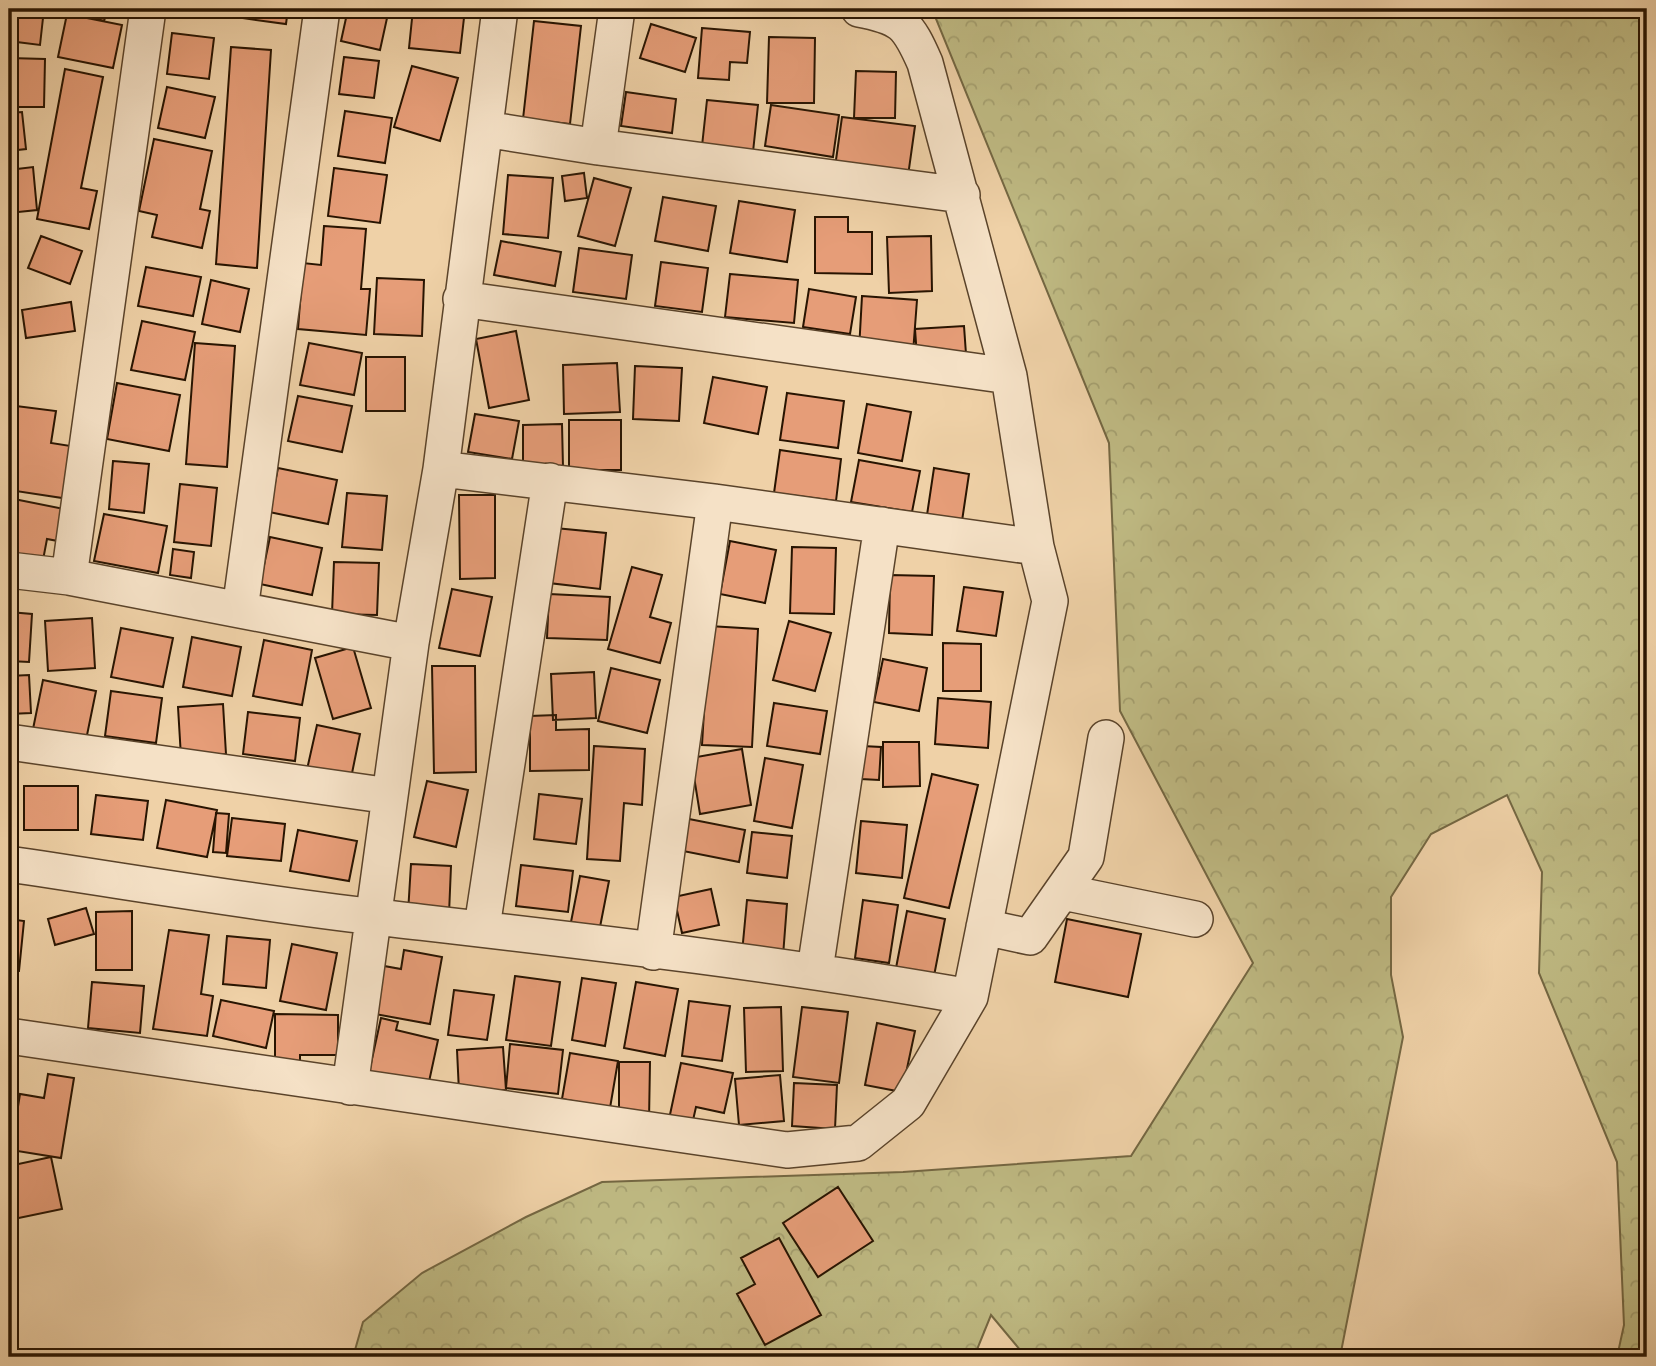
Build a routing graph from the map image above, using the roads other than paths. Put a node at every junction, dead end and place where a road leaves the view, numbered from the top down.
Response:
1 (148, 9) edge
2 (322, 9) edge
3 (500, 9) edge
4 (617, 9) edge
5 (859, 9) edge
6 (485, 129) junction
7 (598, 147) junction
8 (962, 195) junction
9 (461, 299) junction
10 (1009, 376) junction
11 (441, 469) junction
12 (550, 481) junction
13 (715, 502) junction
14 (882, 525) junction
15 (1036, 547) junction
16 (9, 570) edge
17 (69, 576) junction
18 (240, 610) junction
19 (411, 643) junction
20 (1106, 738) dead end
21 (9, 742) edge
22 (390, 796) junction
23 (9, 864) edge
24 (1063, 891) junction
25 (374, 917) junction
26 (1195, 919) dead end
27 (482, 927) junction
28 (984, 927) junction
29 (653, 952) junction
30 (815, 970) junction
31 (970, 997) junction
32 (9, 1039) edge
33 (350, 1087) junction

1 - 17 street
2 - 18 street
3 - 6 street
4 - 7 street
5 - 8 street
6 - 7 street
6 - 9 street
7 - 8 street
8 - 10 street
9 - 10 street
9 - 11 street
10 - 15 street
11 - 12 street
11 - 19 street
12 - 13 street
12 - 27 street
13 - 14 street
13 - 29 street
14 - 15 street
14 - 30 street
15 - 28 street
16 - 17 street
17 - 18 street
18 - 19 street
19 - 22 street
20 - 24 street
21 - 22 street
22 - 25 street
23 - 25 street
24 - 26 street
24 - 28 street
25 - 27 street
25 - 33 street
27 - 29 street
28 - 31 street
29 - 30 street
30 - 31 street
31 - 33 street
32 - 33 street

